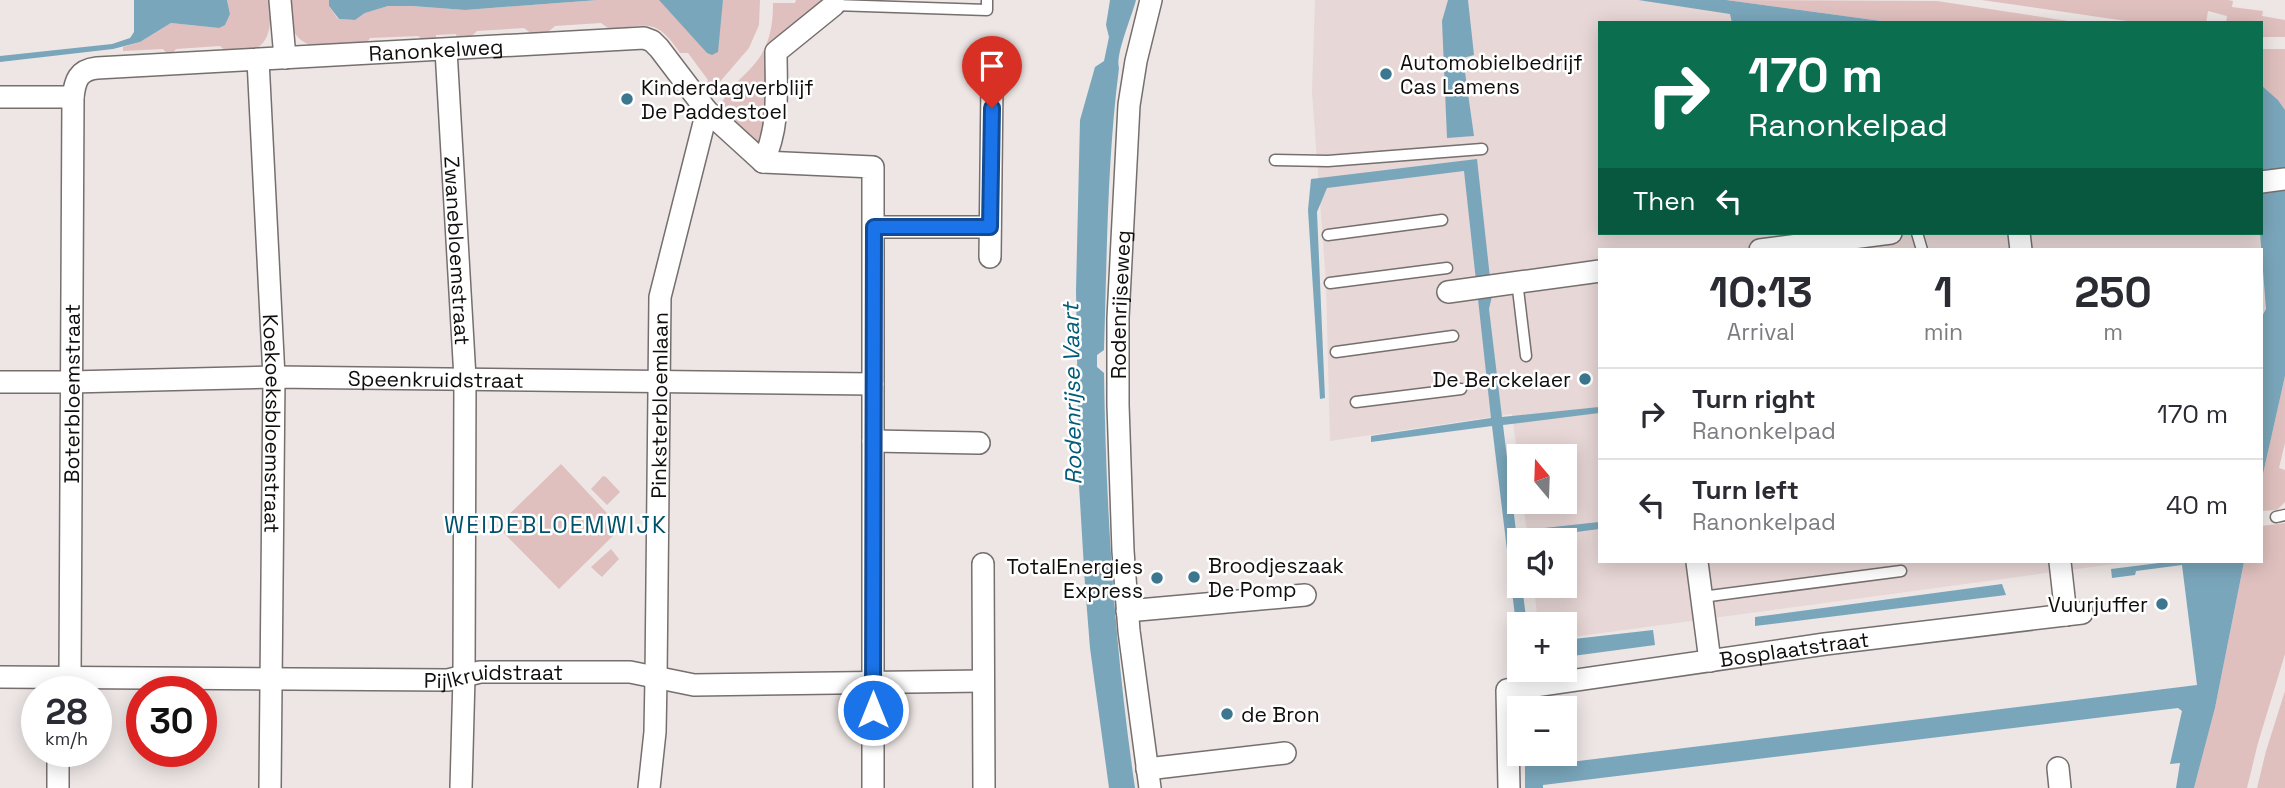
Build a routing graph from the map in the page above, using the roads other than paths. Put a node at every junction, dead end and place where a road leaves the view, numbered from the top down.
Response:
1 (280, 0) edge
2 (987, 0) edge
3 (1151, 0) edge
4 (837, 3) edge
5 (446, 50) junction
6 (285, 58) junction
7 (258, 60) junction
8 (992, 85) dead end
9 (0, 96) edge
10 (73, 97) junction
11 (707, 111) junction
12 (1482, 149) dead end
13 (1275, 160) dead end
14 (763, 162) junction
15 (2285, 179) edge
16 (2263, 183) edge
17 (1442, 220) dead end
18 (874, 227) junction
19 (990, 227) junction
20 (1328, 235) dead end
21 (1875, 235) edge
22 (1775, 248) edge
23 (990, 257) dead end
24 (1447, 268) dead end
25 (1598, 271) edge
26 (1517, 281) junction
27 (1330, 283) dead end
28 (1448, 292) dead end
29 (1453, 336) dead end
30 (1336, 352) dead end
31 (1526, 356) dead end
32 (274, 377) junction
33 (465, 379) junction
34 (659, 380) junction
35 (0, 382) edge
36 (71, 382) junction
37 (873, 384) junction
38 (1461, 389) dead end
39 (1356, 402) dead end
40 (873, 442) junction
41 (979, 443) dead end
42 (1697, 563) edge
43 (2060, 563) edge
44 (984, 564) dead end
45 (1901, 571) dead end
46 (1305, 595) dead end
47 (1702, 597) junction
48 (1127, 611) junction
49 (1710, 661) junction
50 (68, 676) edge
51 (0, 677) edge
52 (464, 677) junction
53 (656, 678) junction
54 (21, 679) edge
55 (271, 679) junction
56 (983, 681) junction
57 (112, 683) edge
58 (873, 684) junction
59 (1285, 753) dead end
60 (58, 767) edge
61 (1148, 779) edge
62 (58, 788) edge
63 (270, 788) edge
64 (461, 788) edge
65 (649, 788) edge
66 (873, 788) edge
67 (984, 788) edge
68 (1509, 788) edge

1 - 6 street
2 - 4 lane
3 - 48 street, Rodenrijseweg
4 - 14 street
5 - 6 street, Ranonkelweg
5 - 11 street, Ranonkelweg
5 - 33 street, Zwanebloemstraat
6 - 7 street, Ranonkelweg
7 - 10 street, Ranonkelweg
7 - 32 street, Koekoeksbloemstraat
8 - 19 street
9 - 10 street
10 - 36 street, Boterbloemstraat
11 - 14 street, Ranonkelweg
11 - 34 street, Pinksterbloemlaan
12 - 13 lane
14 - 18 street
15 - 16 street
17 - 20 lane
18 - 19 street
18 - 37 street
19 - 23 street
21 - 22 street
24 - 27 lane
25 - 26 street
26 - 28 street
26 - 31 lane
29 - 30 lane
32 - 33 street, Speenkruidstraat
32 - 36 street, Speenkruidstraat
32 - 55 street, Koekoeksbloemstraat
33 - 34 street, Speenkruidstraat
33 - 52 street, Zwanebloemstraat
34 - 37 street, Speenkruidstraat
34 - 53 street, Pinksterbloemlaan
35 - 36 street, Speenkruidstraat
36 - 50 street, Boterbloemstraat
37 - 40 street
38 - 39 lane
40 - 41 street
40 - 58 street
42 - 47 street
43 - 49 street, Bosplaatstraat
44 - 56 street
45 - 47 lane
46 - 48 street
47 - 49 street
48 - 61 street, Rodenrijseweg
49 - 68 street, Bosplaatstraat
51 - 54 street, Pijlkruidstraat
52 - 53 street, Pijlkruidstraat
52 - 55 street, Pijlkruidstraat
52 - 64 street, Zwanebloemstraat
53 - 58 street, Pijlkruidstraat
53 - 65 street, Pinksterbloemlaan
55 - 57 street, Pijlkruidstraat
55 - 63 street, Koekoeksbloemstraat
56 - 58 street, Pijlkruidstraat
56 - 67 street
58 - 66 street
59 - 61 street
60 - 62 street

